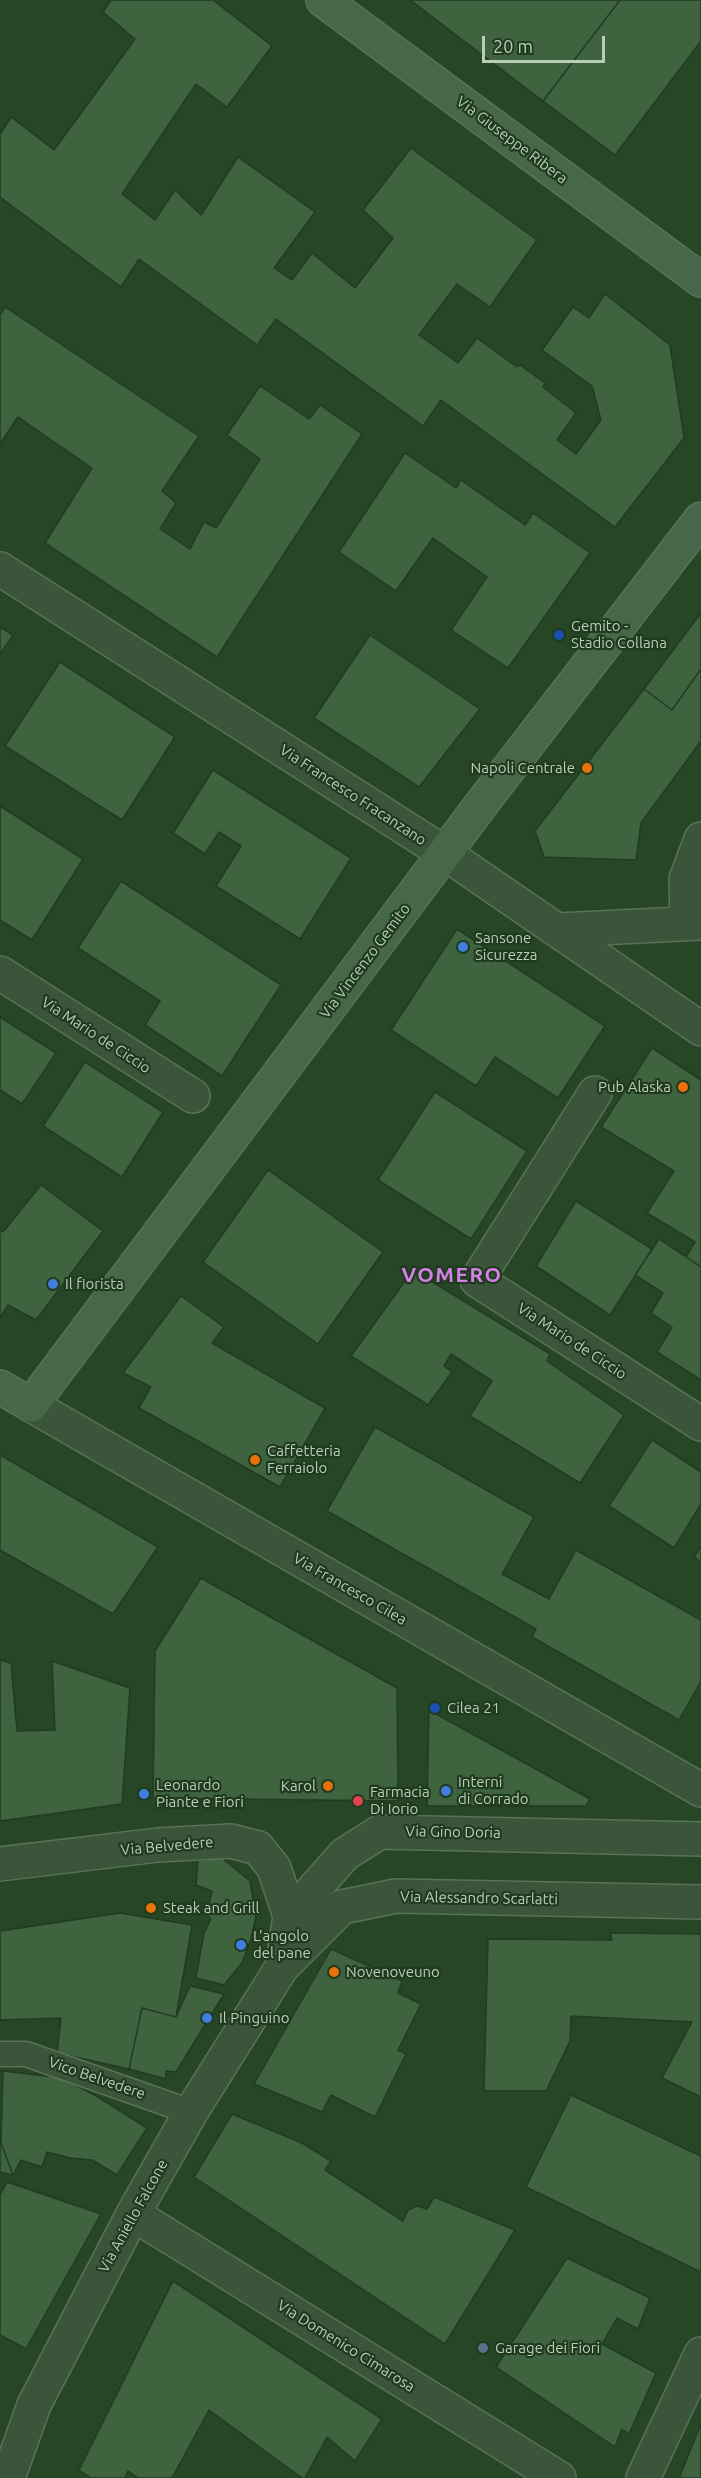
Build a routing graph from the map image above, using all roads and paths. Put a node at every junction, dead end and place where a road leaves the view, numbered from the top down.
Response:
1 (323, 0) edge
2 (701, 280) edge
3 (701, 519) edge
4 (0, 569) edge
5 (701, 839) edge
6 (446, 854) junction
7 (694, 923) edge
8 (558, 930) junction
9 (0, 973) edge
10 (701, 1029) edge
11 (595, 1093) dead end
12 (193, 1096) dead end
13 (0, 1387) edge
14 (31, 1405) junction
15 (701, 1424) edge
16 (701, 1790) edge
17 (701, 1839) edge
18 (0, 1864) edge
19 (701, 1902) edge
20 (290, 1916) junction
21 (282, 1967) junction
22 (0, 2054) edge
23 (191, 2112) junction
24 (133, 2214) junction
25 (701, 2354) edge
26 (8, 2478) edge
27 (559, 2478) edge
28 (643, 2478) edge

1 - 2 main road, Via Giuseppe Ribera
3 - 6 main road, Via Vincenzo Gemito
4 - 6 street, Via Francesco Fracanzano
5 - 7 street
6 - 8 street, Via Francesco Fracanzano
6 - 14 main road, Via Vincenzo Gemito
7 - 8 street
8 - 10 street, Via Francesco Fracanzano
9 - 12 street, Via Mario de Ciccio
11 - 15 street, Via Mario de Ciccio
13 - 14 main road, Via Francesco Cilea
14 - 16 street, Via Francesco Cilea
17 - 20 street, Via Gino Doria
18 - 20 street, Via Belvedere
19 - 21 street, Via Alessandro Scarlatti
20 - 21 street
21 - 23 street, Via Aniello Falcone
22 - 23 lane, Vico Belvedere
23 - 24 street, Via Aniello Falcone
24 - 26 street, Via Aniello Falcone
24 - 27 street, Via Domenico Cimarosa
25 - 28 street

